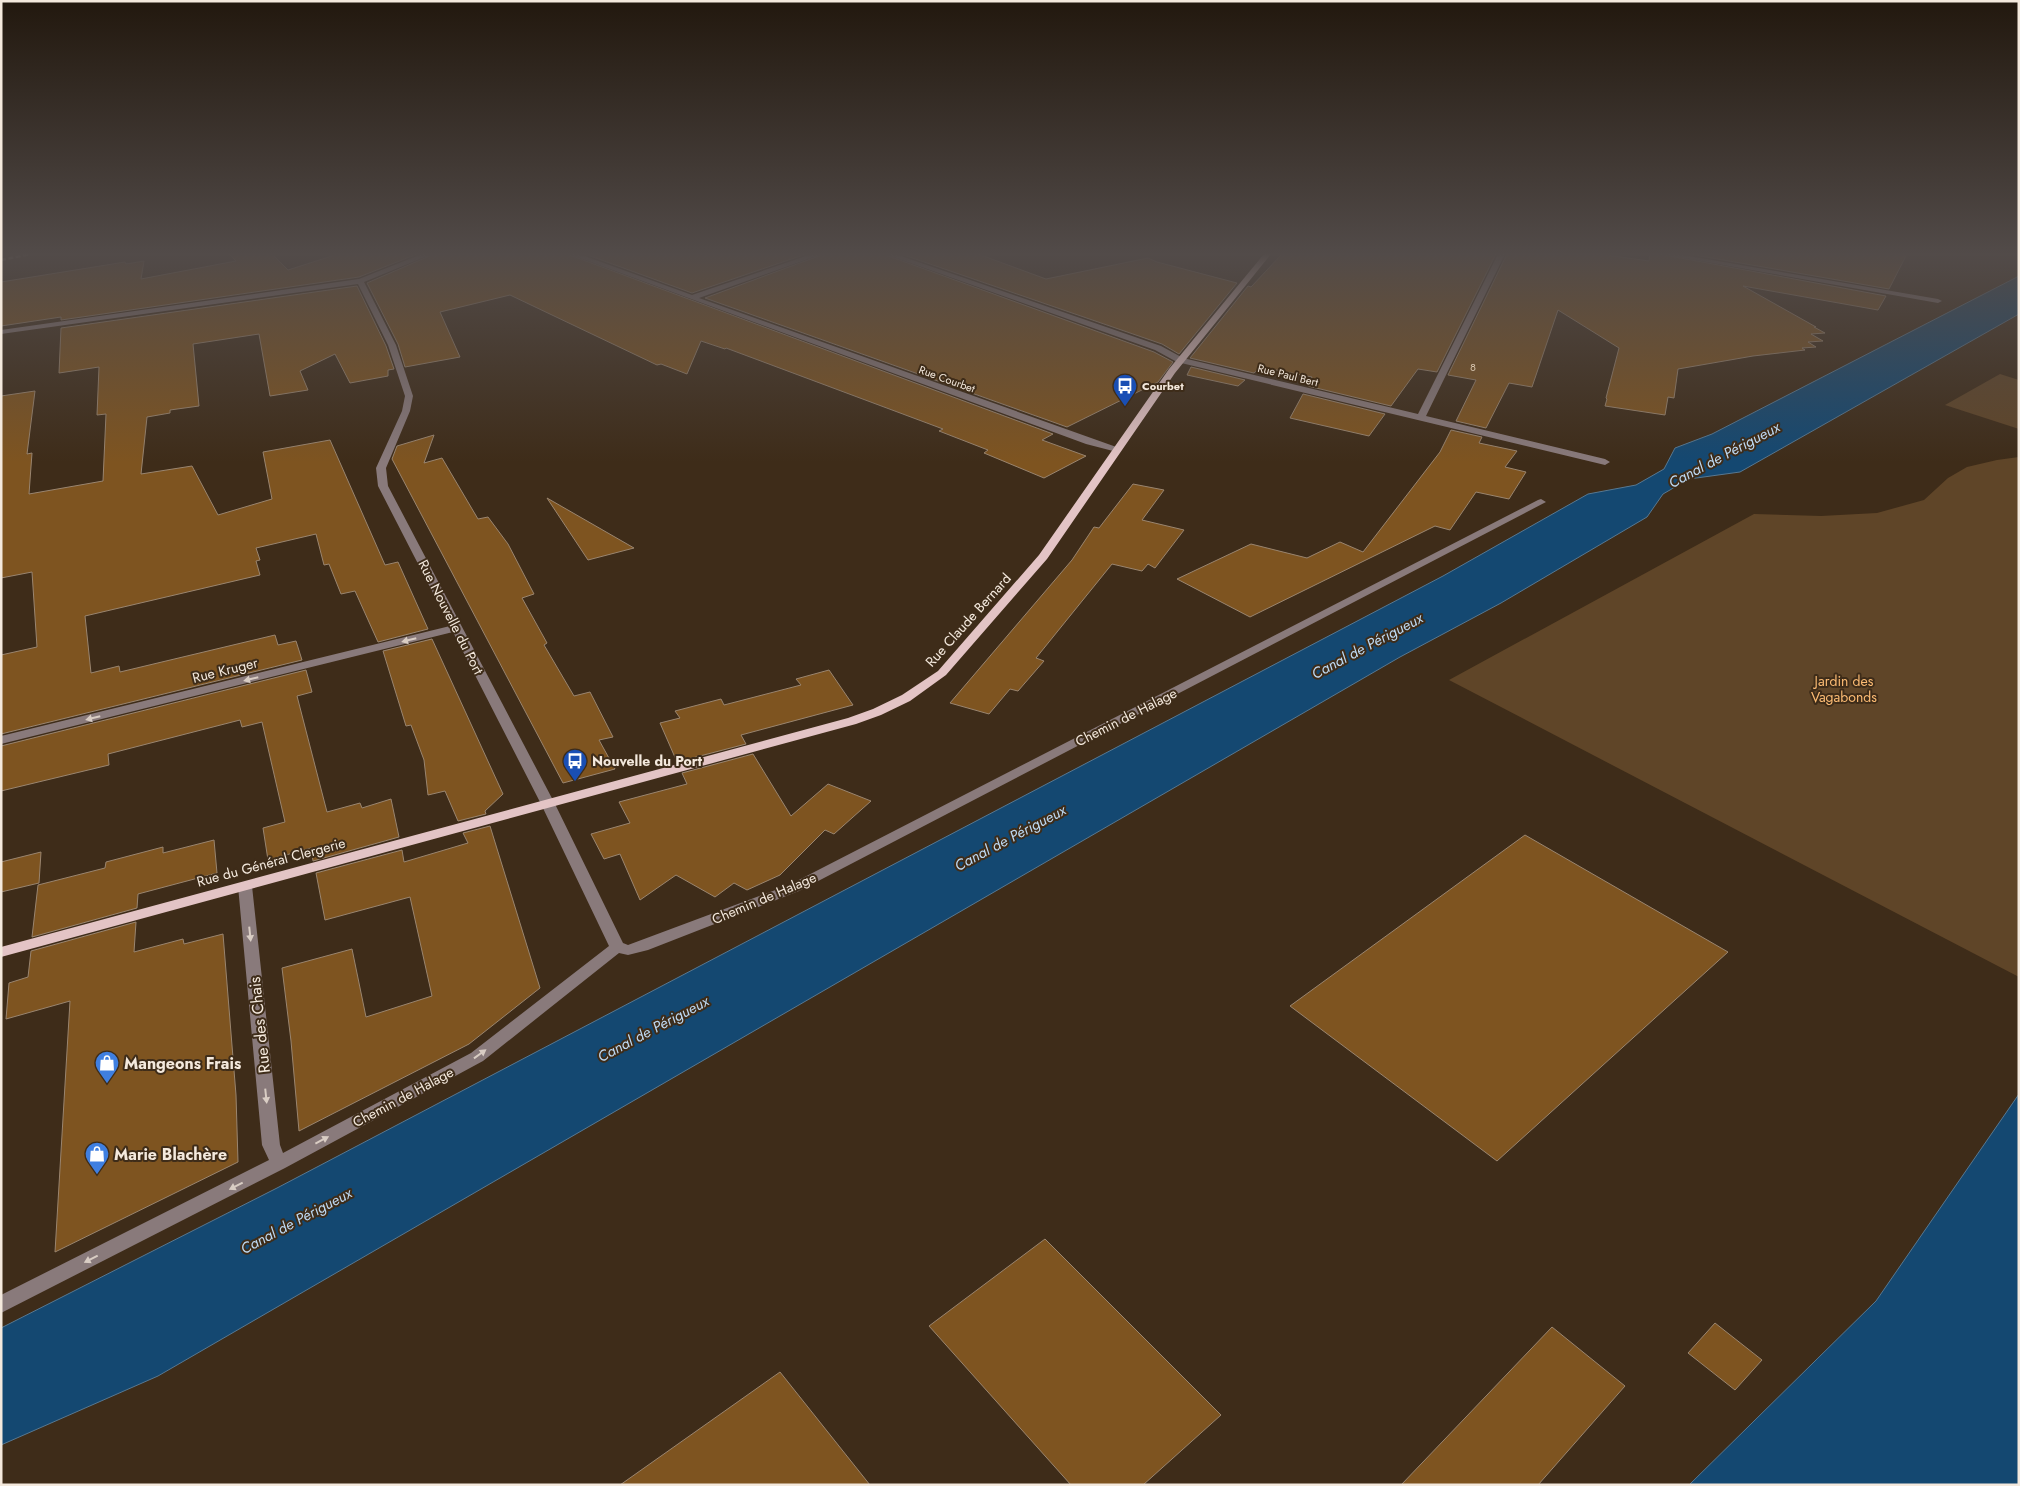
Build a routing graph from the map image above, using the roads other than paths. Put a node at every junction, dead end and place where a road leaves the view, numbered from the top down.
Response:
1 (61, 323) edge
2 (381, 323) edge
3 (761, 323) edge
4 (1087, 323) edge
5 (1210, 323) edge
6 (1467, 323) edge
7 (1, 332) edge
8 (1180, 360) junction
9 (1420, 418) junction
10 (1117, 449) junction
11 (1605, 462) dead end
12 (1541, 502) dead end
13 (456, 628) junction
14 (1, 740) edge
15 (548, 804) junction
16 (245, 886) junction
17 (616, 947) junction
18 (1, 952) edge
19 (279, 1163) junction
20 (1, 1305) edge

1 - 7 street
2 - 13 street, Rue Nouvelle du Port
3 - 10 street, Rue Courbet
4 - 8 street, Rue Paul Bert
5 - 8 main road, Rue Claude Bernard
6 - 9 street
8 - 9 street, Rue Paul Bert
8 - 10 main road, Rue Claude Bernard
9 - 11 street, Rue Paul Bert
10 - 15 main road, Rue Claude Bernard
12 - 17 street, Chemin de Halage
13 -> 14 street, Rue Kruger
13 - 15 street, Rue Nouvelle du Port
15 - 16 main road, Rue du Général Clergerie
15 - 17 street, Rue Nouvelle du Port
16 - 18 main road, Rue du Général Clergerie
16 -> 19 street, Rue des Chais
19 -> 17 street, Chemin de Halage
19 -> 20 street, Chemin de Halage

